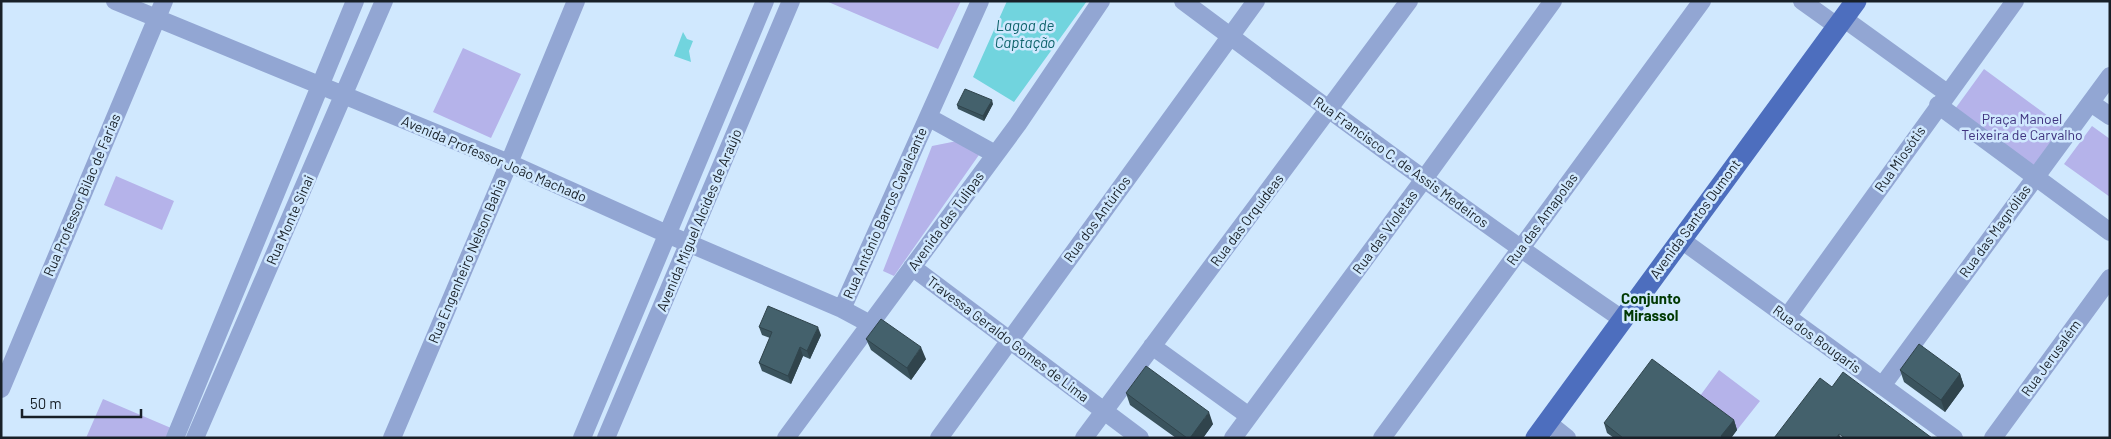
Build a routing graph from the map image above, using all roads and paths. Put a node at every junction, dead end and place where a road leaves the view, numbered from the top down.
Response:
1 (115, 1) edge
2 (164, 1) edge
3 (355, 1) edge
4 (384, 1) edge
5 (576, 1) edge
6 (765, 1) edge
7 (791, 1) edge
8 (980, 1) edge
9 (1101, 1) edge
10 (1183, 1) edge
11 (1256, 1) edge
12 (1409, 1) edge
13 (1553, 1) edge
14 (1702, 1) edge
15 (1802, 1) edge
16 (2015, 1) edge
17 (1845, 15) edge
18 (156, 19) junction
19 (1230, 36) junction
20 (2110, 76) edge
21 (320, 87) junction
22 (344, 97) junction
23 (1942, 99) junction
24 (2091, 102) junction
25 (1330, 110) junction
26 (2110, 116) edge
27 (928, 117) junction
28 (995, 154) junction
29 (509, 163) junction
30 (2035, 177) junction
31 (1424, 179) junction
32 (2110, 232) edge
33 (667, 234) junction
34 (1680, 239) junction
35 (690, 243) junction
36 (1520, 249) junction
37 (912, 268) junction
38 (2110, 278) edge
39 (842, 309) junction
40 (1787, 317) junction
41 (1622, 318) junction
42 (870, 324) junction
43 (1010, 340) junction
44 (1152, 346) junction
45 (1882, 386) junction
46 (1, 389) edge
47 (1104, 410) junction
48 (1250, 416) junction
49 (1541, 430) edge
50 (1235, 437) edge
51 (175, 438) edge
52 (195, 438) edge
53 (392, 438) edge
54 (582, 438) edge
55 (606, 438) edge
56 (786, 438) edge
57 (939, 438) edge
58 (1084, 438) edge
59 (1140, 438) edge
60 (1382, 438) edge
61 (1567, 438) edge
62 (1954, 438) edge
63 (1993, 438) edge

1 - 18 street, Avenida Professor João Machado
2 - 18 street, Rua Professor Bilac de Farias
3 - 21 street, Rua Monte Sinai
4 - 22 street, Rua Monte Sinai
5 - 29 street, Rua Engenheiro Nelson Bahia
6 - 33 street, Avenida Miguel Alcídes de Araújo
7 - 35 street, Avenida Miguel Alcídes de Araújo
8 - 27 street, Rua Antônio Barros Cavalcante
9 - 28 street, Avenida das Tulipas
10 - 19 street, Rua Francisco C. de Assis Medeiros
11 - 19 street, Rua dos Antúrios
12 - 25 street, Rua das Orquídeas
13 - 31 street, Rua das Violetas
14 - 36 street, Rua das Amapolas
15 - 17 street
16 - 23 street, Rua Miosótis
17 - 23 street
17 - 34 main road, Avenida Santos Dumont
18 - 21 street, Avenida Professor João Machado
18 - 46 street, Rua Professor Bilac de Farias
19 - 25 street, Rua Francisco C. de Assis Medeiros
19 - 43 street, Rua dos Antúrios
20 - 24 street, Rua das Magnólias
21 - 22 street, Avenida Professor João Machado
21 - 51 street, Rua Monte Sinai
22 - 29 street, Avenida Professor João Machado
22 - 52 street, Rua Monte Sinai
23 - 30 street
23 - 40 street, Rua Miosótis
24 - 26 street
24 - 30 street, Rua das Magnólias
25 - 31 street, Rua Francisco C. de Assis Medeiros
25 - 44 street, Rua das Orquídeas
27 - 28 street, Rua Antônio Barros Cavalcante
27 - 39 street, Rua Antônio Barros Cavalcante
28 - 37 street, Avenida das Tulipas
29 - 33 street, Avenida Professor João Machado
29 - 53 street, Rua Engenheiro Nelson Bahia
30 - 32 street
30 - 45 street, Rua das Magnólias
31 - 36 street, Rua Francisco C. de Assis Medeiros
31 - 48 street, Rua das Violetas
33 - 35 street, Avenida Professor João Machado
33 - 54 street, Avenida Miguel Alcídes de Araújo
34 - 40 street, Rua dos Bougaris
34 - 41 main road, Avenida Santos Dumont
35 - 39 street, Avenida Professor João Machado
35 - 55 street, Avenida Miguel Alcídes de Araújo
36 - 41 street, Rua Francisco C. de Assis Medeiros
36 - 60 street, Rua das Amapolas
37 - 42 street, Avenida das Tulipas
37 - 43 street, Travessa Geraldo Gomes de Lima
38 - 63 street, Rua Jerusalém
39 - 42 street, Avenida Professor João Machado
40 - 45 street, Rua dos Bougaris
41 - 49 main road, Avenida Santos Dumont
42 - 56 street, Avenida das Tulipas
43 - 47 street, Travessa Geraldo Gomes de Lima
43 - 57 street, Rua dos Antúrios
44 - 47 street, Rua das Orquídeas
44 - 48 street
45 - 62 street, Rua dos Bougaris
47 - 58 street, Rua das Orquídeas
47 - 59 street, Travessa Geraldo Gomes de Lima
48 - 50 street, Rua das Violetas
49 - 61 street

